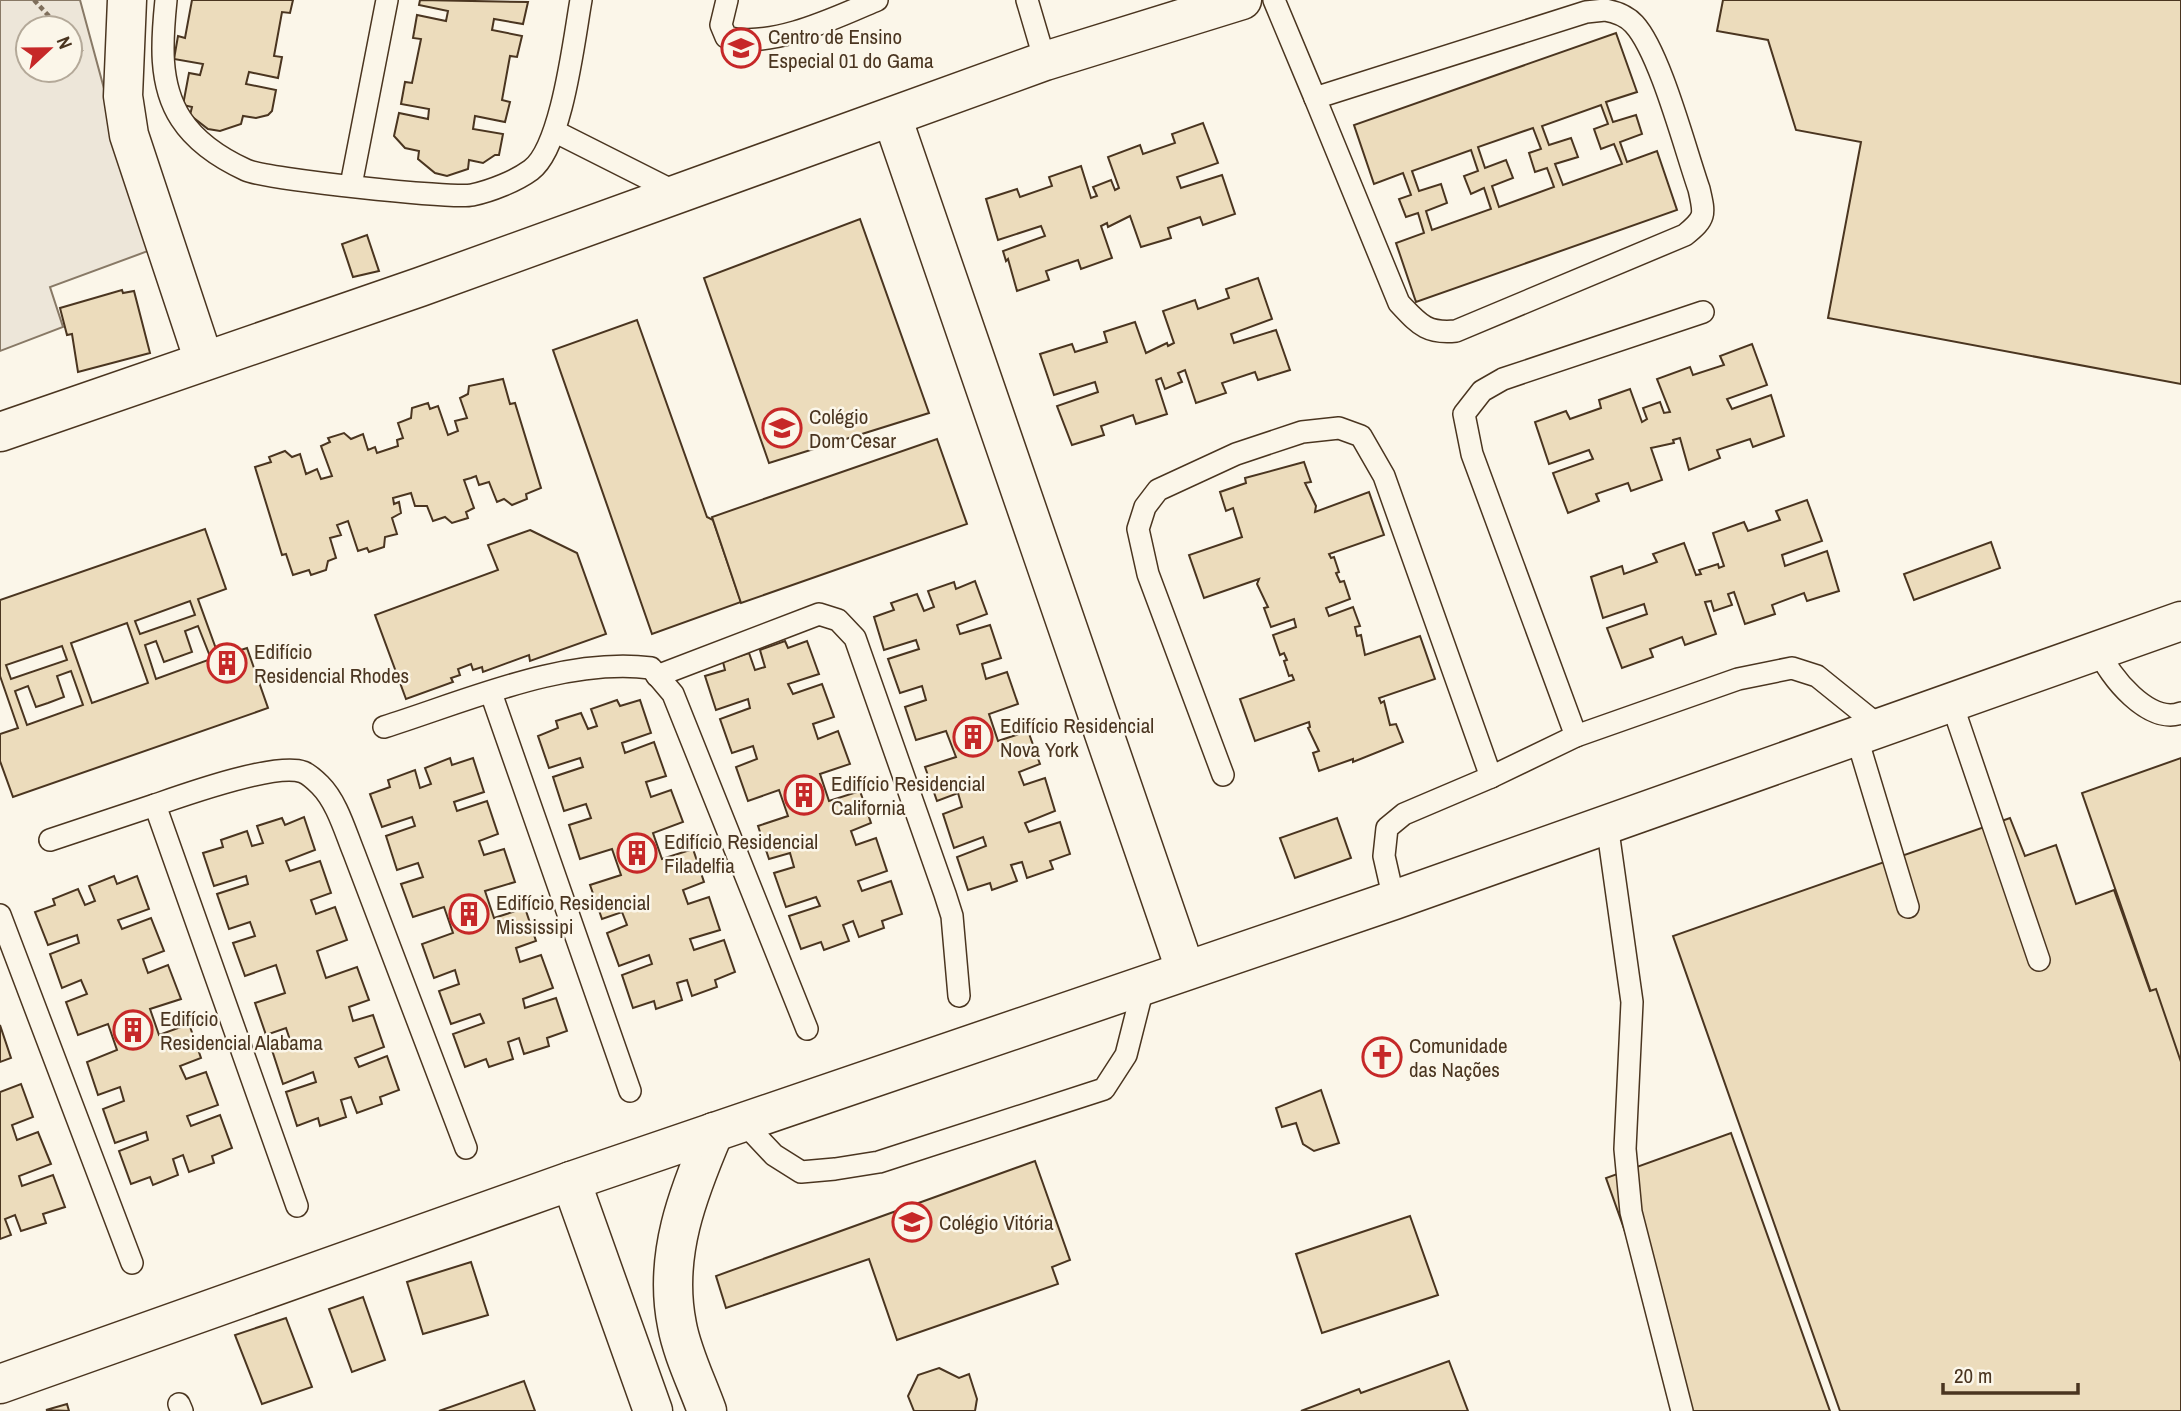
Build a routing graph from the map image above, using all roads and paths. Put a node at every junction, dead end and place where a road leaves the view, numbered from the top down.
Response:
1 (34, 0) edge
2 (127, 0) edge
3 (166, 0) edge
4 (387, 0) edge
5 (581, 0) edge
6 (727, 0) edge
7 (877, 0) edge
8 (1027, 0) edge
9 (1242, 0) edge
10 (1274, 0) edge
11 (47, 14) edge
12 (1045, 61) junction
13 (1315, 98) junction
14 (892, 117) junction
15 (555, 132) junction
16 (351, 186) junction
17 (679, 194) junction
18 (1703, 312) dead end
19 (204, 360) junction
20 (0, 432) edge
21 (2181, 621) edge
22 (2099, 651) junction
23 (657, 676) junction
24 (491, 693) junction
25 (1951, 701) junction
26 (2181, 713) edge
27 (384, 727) dead end
28 (1868, 731) junction
29 (1576, 736) junction
30 (1223, 775) dead end
31 (1492, 778) junction
32 (155, 805) junction
33 (1607, 824) junction
34 (50, 840) dead end
35 (1394, 900) junction
36 (1908, 907) dead end
37 (0, 915) edge
38 (2039, 960) dead end
39 (1185, 969) junction
40 (1144, 984) junction
41 (959, 996) dead end
42 (807, 1029) dead end
43 (630, 1091) dead end
44 (729, 1127) junction
45 (466, 1148) dead end
46 (571, 1181) junction
47 (297, 1206) dead end
48 (132, 1263) dead end
49 (0, 1384) edge
50 (653, 1411) edge
51 (707, 1411) edge
52 (1682, 1411) edge

1 - 11 path
2 - 19 street
3 - 16 lane
4 - 16 lane
5 - 15 lane
6 - 7 lane
8 - 12 lane
9 - 12 street
10 - 13 lane
12 - 14 street
13 - 13 lane
14 - 17 street
14 - 39 street
15 - 16 lane
15 - 17 lane
17 - 19 street
18 - 29 lane
19 - 20 street
21 - 22 street
22 - 25 street
22 - 26 lane
23 - 24 lane
23 - 41 lane
23 - 42 lane
24 - 27 lane
24 - 43 lane
25 - 28 street
25 - 38 lane
28 - 29 lane
28 - 33 street
28 - 36 lane
29 - 31 lane
30 - 31 lane
31 - 35 lane
32 - 34 lane
32 - 45 lane
32 - 47 lane
33 - 35 street
33 - 52 lane
35 - 39 street
37 - 48 lane
39 - 40 street
40 - 44 street
40 - 44 lane
44 - 46 street
44 - 51 street
46 - 49 street
46 - 50 street

